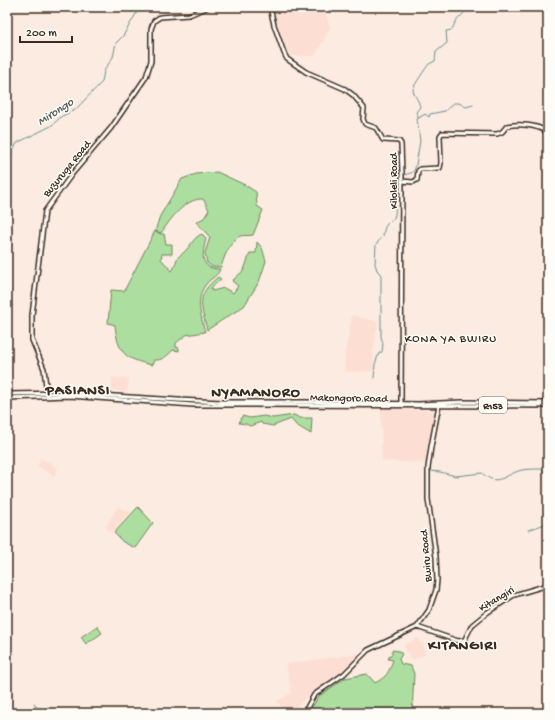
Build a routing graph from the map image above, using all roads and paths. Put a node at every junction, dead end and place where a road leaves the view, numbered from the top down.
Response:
1 (208, 7) edge
2 (270, 7) edge
3 (548, 132) edge
4 (402, 182) junction
5 (7, 394) edge
6 (47, 395) junction
7 (7, 398) edge
8 (548, 404) edge
9 (401, 405) junction
10 (440, 405) junction
11 (433, 406) junction
12 (438, 412) junction
13 (548, 585) edge
14 (417, 627) junction
15 (304, 713) edge

1 - 6 main road, Buzuruga Road
2 - 4 main road, Kiloleli Road
3 - 4 main road
4 - 9 main road, Kiloleli Road
5 - 6 main road, Makongoro Road / R153
6 - 7 main road, Makongoro Road / R153
6 - 9 main road, Makongoro Road / R153
8 - 10 main road, Makongoro Road / R153
9 - 10 main road, Makongoro Road / R153
9 - 11 main road, Makongoro Road / R153
10 - 11 main road, Makongoro Road / R153
10 - 12 main road, Bwiru Road
11 - 12 main road
12 - 14 main road, Bwiru Road
13 - 14 main road, Kitangiri
14 - 15 main road, Bwiru Road

